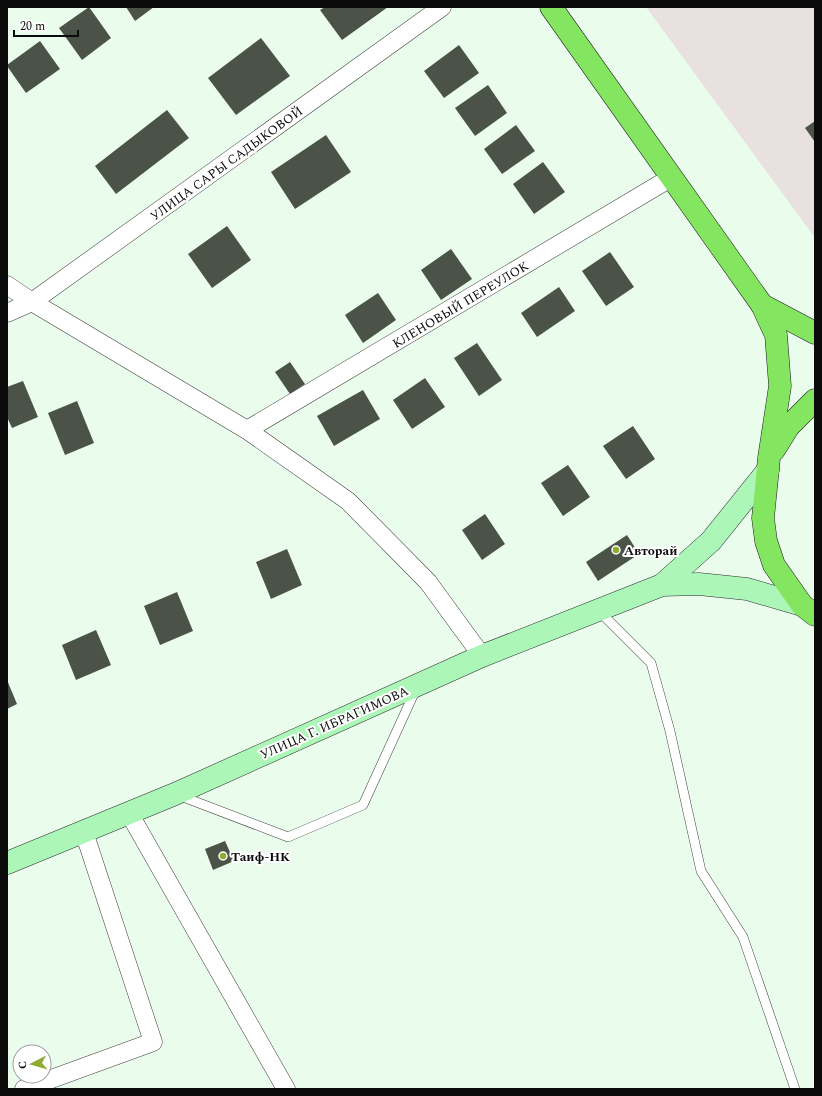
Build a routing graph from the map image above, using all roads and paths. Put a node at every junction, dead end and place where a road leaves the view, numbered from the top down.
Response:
1 (442, 7) edge
2 (551, 7) edge
3 (672, 177) junction
4 (7, 285) edge
5 (32, 302) junction
6 (762, 305) junction
7 (7, 313) edge
8 (815, 333) edge
9 (815, 400) edge
10 (247, 430) junction
11 (768, 464) junction
12 (662, 585) junction
13 (599, 610) junction
14 (808, 610) edge
15 (482, 656) junction
16 (418, 685) junction
17 (175, 794) junction
18 (129, 813) junction
19 (84, 832) junction
20 (7, 863) edge
21 (24, 1089) edge
22 (286, 1089) edge
23 (795, 1089) edge

1 - 5 street, УЛИЦА САРЫ САДЫКОВОЙ
2 - 3 highway
3 - 6 highway
3 - 10 street, КЛЕНОВЫЙ ПЕРЕУЛОК
4 - 5 street
5 - 7 street, УЛИЦА САРЫ САДЫКОВОЙ
5 - 10 street
6 - 8 highway
6 - 11 highway
9 - 11 highway
10 - 15 street
11 - 12 street
11 - 14 highway
12 - 13 street, УЛИЦА Г. ИБРАГИМОВА
12 - 14 street
13 - 15 street, УЛИЦА Г. ИБРАГИМОВА
13 - 23 lane
15 - 16 street, УЛИЦА Г. ИБРАГИМОВА
16 - 17 street, УЛИЦА Г. ИБРАГИМОВА
16 - 17 lane
17 - 18 street, УЛИЦА Г. ИБРАГИМОВА
18 - 19 street, УЛИЦА Г. ИБРАГИМОВА
18 - 22 street
19 - 20 street, УЛИЦА Г. ИБРАГИМОВА
19 - 21 street

